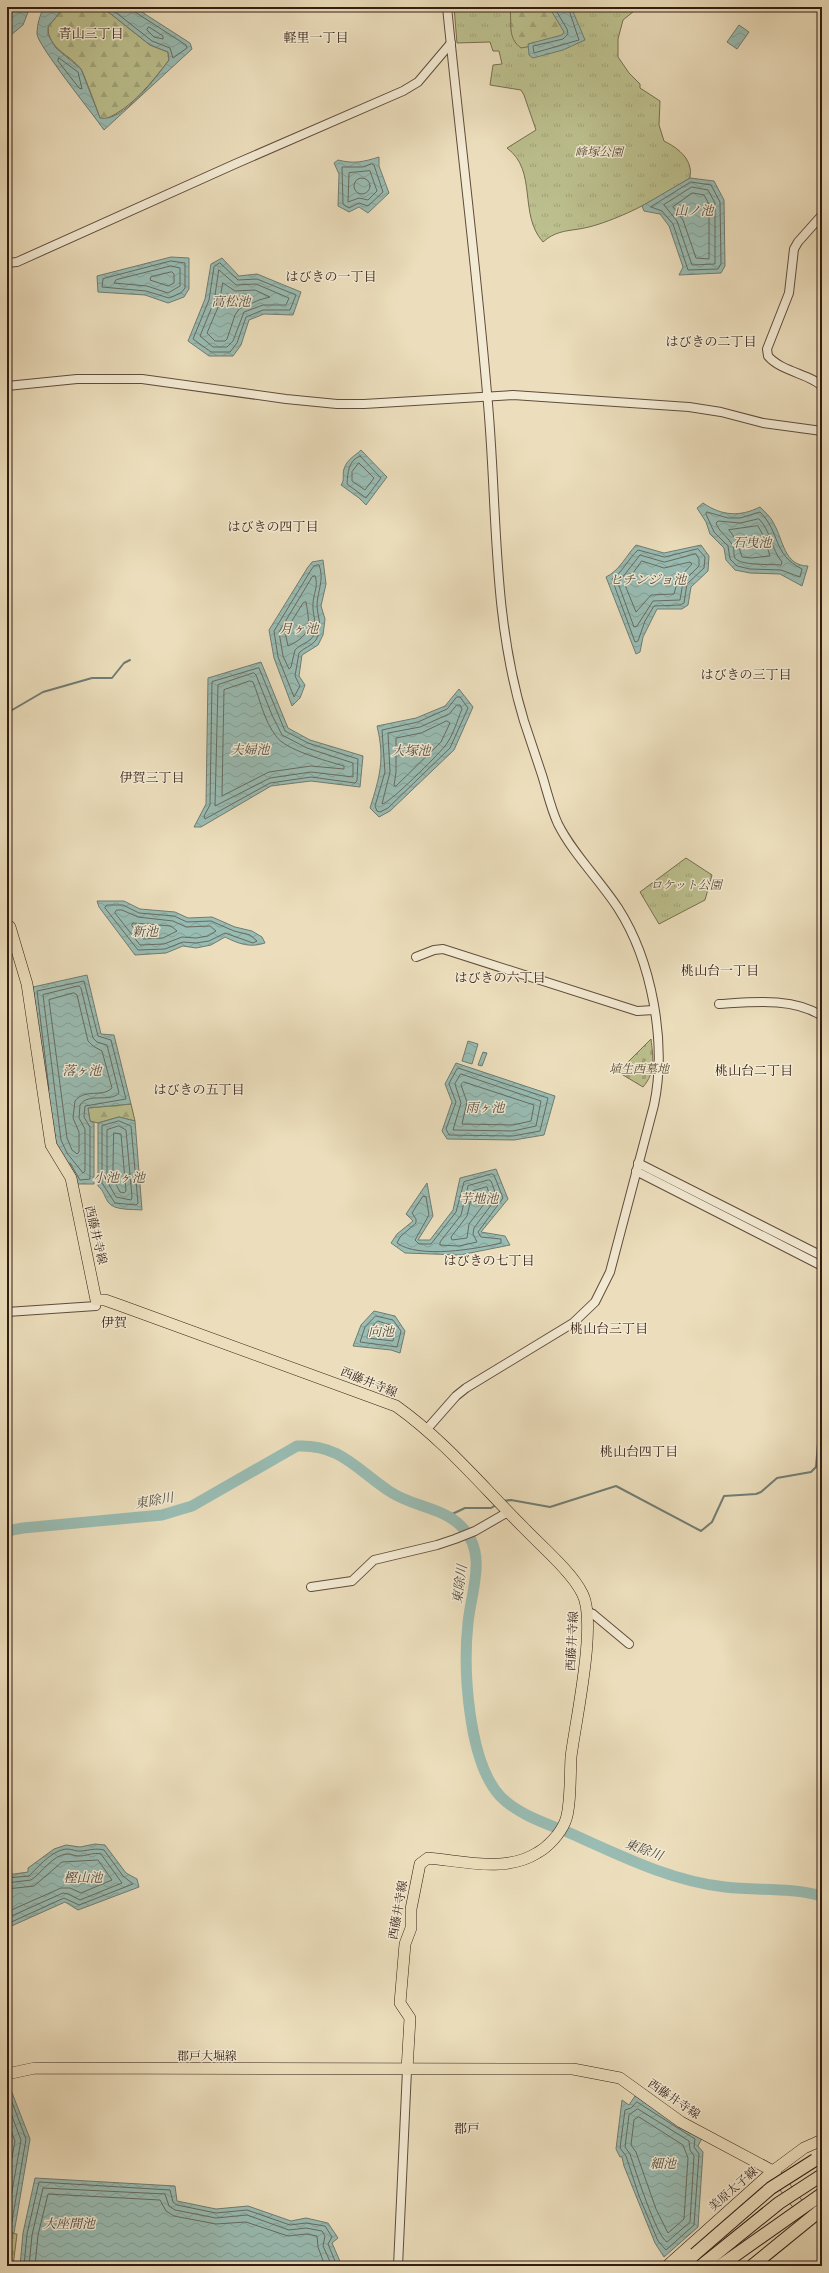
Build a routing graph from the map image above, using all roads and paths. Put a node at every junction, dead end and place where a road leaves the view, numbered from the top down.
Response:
1 (447, 7) edge
2 (451, 43) junction
3 (822, 215) edge
4 (7, 263) edge
5 (7, 386) edge
6 (822, 386) edge
7 (488, 395) junction
8 (822, 432) edge
9 (7, 927) edge
10 (416, 957) dead end
11 (718, 1004) dead end
12 (654, 1010) junction
13 (822, 1016) edge
14 (637, 1167) junction
15 (822, 1256) edge
16 (822, 1266) edge
17 (96, 1306) dead end
18 (7, 1312) edge
19 (426, 1429) junction
20 (503, 1506) junction
21 (311, 1588) dead end
22 (588, 1612) junction
23 (630, 1644) dead end
24 (407, 2070) junction
25 (7, 2074) edge
26 (822, 2140) edge
27 (822, 2156) edge
28 (773, 2171) junction
29 (822, 2175) edge
30 (822, 2194) edge
31 (822, 2209) edge
32 (822, 2214) edge
33 (398, 2266) edge
34 (667, 2266) edge
35 (682, 2266) edge
36 (701, 2266) edge
37 (720, 2266) edge
38 (752, 2266) edge
39 (758, 2266) edge

1 - 2 street
2 - 4 street
2 - 7 street
3 - 6 street
5 - 7 street
7 - 8 street
7 - 12 street
9 - 19 main road, 西藤井寺線
10 - 12 street
11 - 13 street
12 - 14 street
14 - 15 street
14 - 16 street
14 - 19 street
17 - 18 street
19 - 20 main road, 西藤井寺線
20 - 21 street
20 - 22 main road, 西藤井寺線
22 - 23 street
22 - 24 main road, 西藤井寺線
24 - 25 main road, 郡戸大堀線
24 - 28 main road, 西藤井寺線
24 - 33 street
26 - 28 main road, 美原太子線
27 - 35 highway, bridge
28 - 32 main road, 西藤井寺線
28 - 34 main road, 美原太子線
29 - 36 highway, bridge
30 - 37 highway, bridge
31 - 38 highway, bridge
32 - 39 main road

